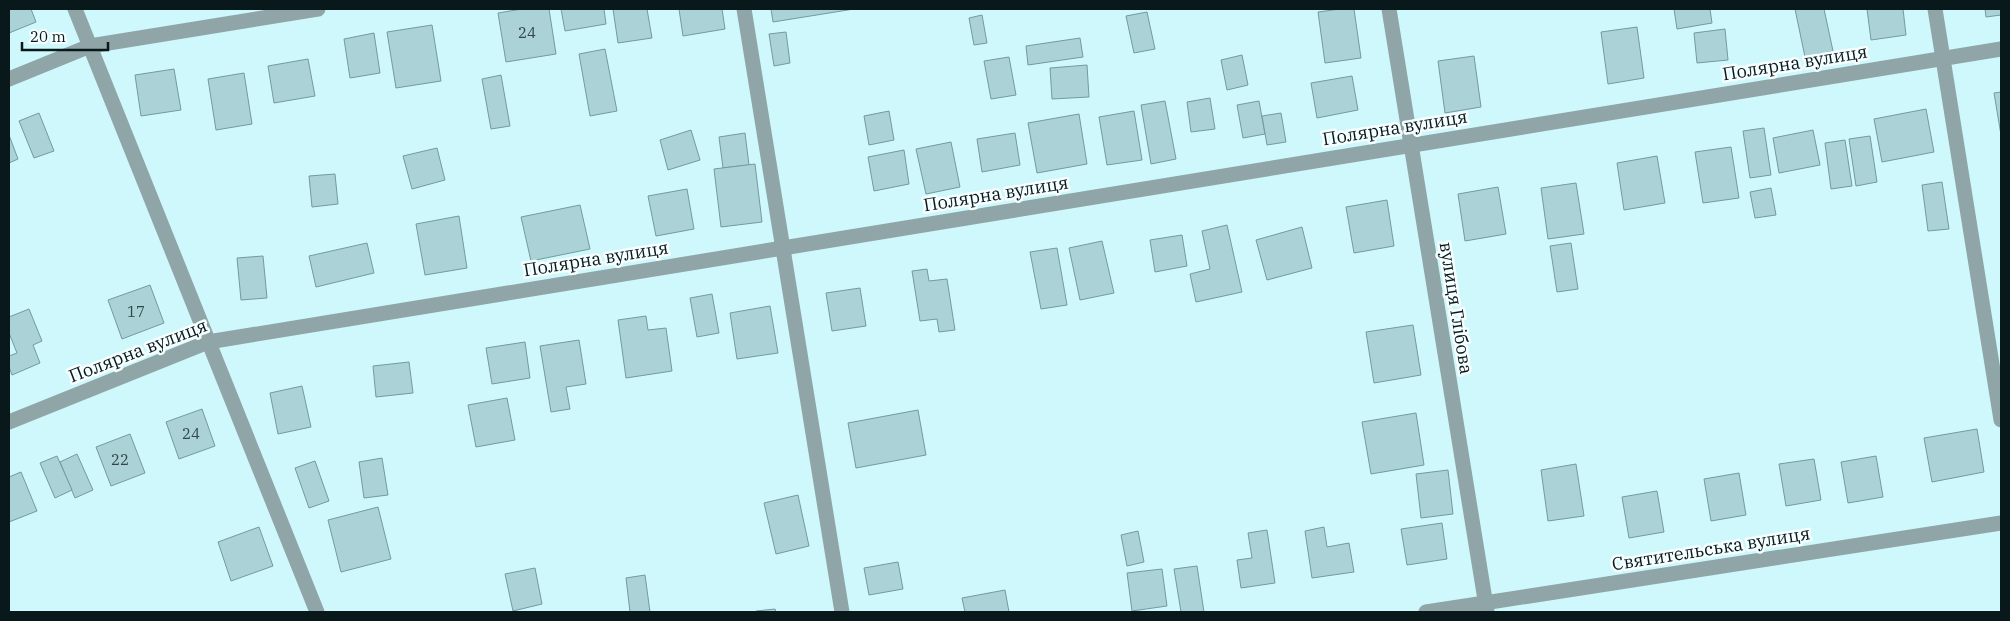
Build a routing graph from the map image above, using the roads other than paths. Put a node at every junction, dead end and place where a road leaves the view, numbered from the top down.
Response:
1 (75, 9) edge
2 (318, 9) edge
3 (744, 9) edge
4 (1389, 9) edge
5 (1935, 9) edge
6 (90, 46) junction
7 (2001, 49) edge
8 (1943, 58) junction
9 (9, 79) edge
10 (1411, 145) junction
11 (783, 248) junction
12 (208, 342) junction
13 (2001, 420) edge
14 (9, 422) edge
15 (2001, 523) edge
16 (1486, 608) edge
17 (317, 612) edge
18 (842, 612) edge
19 (1426, 612) edge

1 - 6 street
2 - 6 street
3 - 11 street
4 - 10 street, вулиця Глібова
5 - 8 street
6 - 9 street
6 - 12 street
7 - 8 street, Полярна вулиця
8 - 10 street, Полярна вулиця
8 - 13 street
10 - 11 street, Полярна вулиця
10 - 16 street, вулиця Глібова
11 - 12 street, Полярна вулиця
11 - 18 street
12 - 14 street, Полярна вулиця
12 - 17 street
15 - 16 street, Святительська вулиця
16 - 19 street, Святительська вулиця

